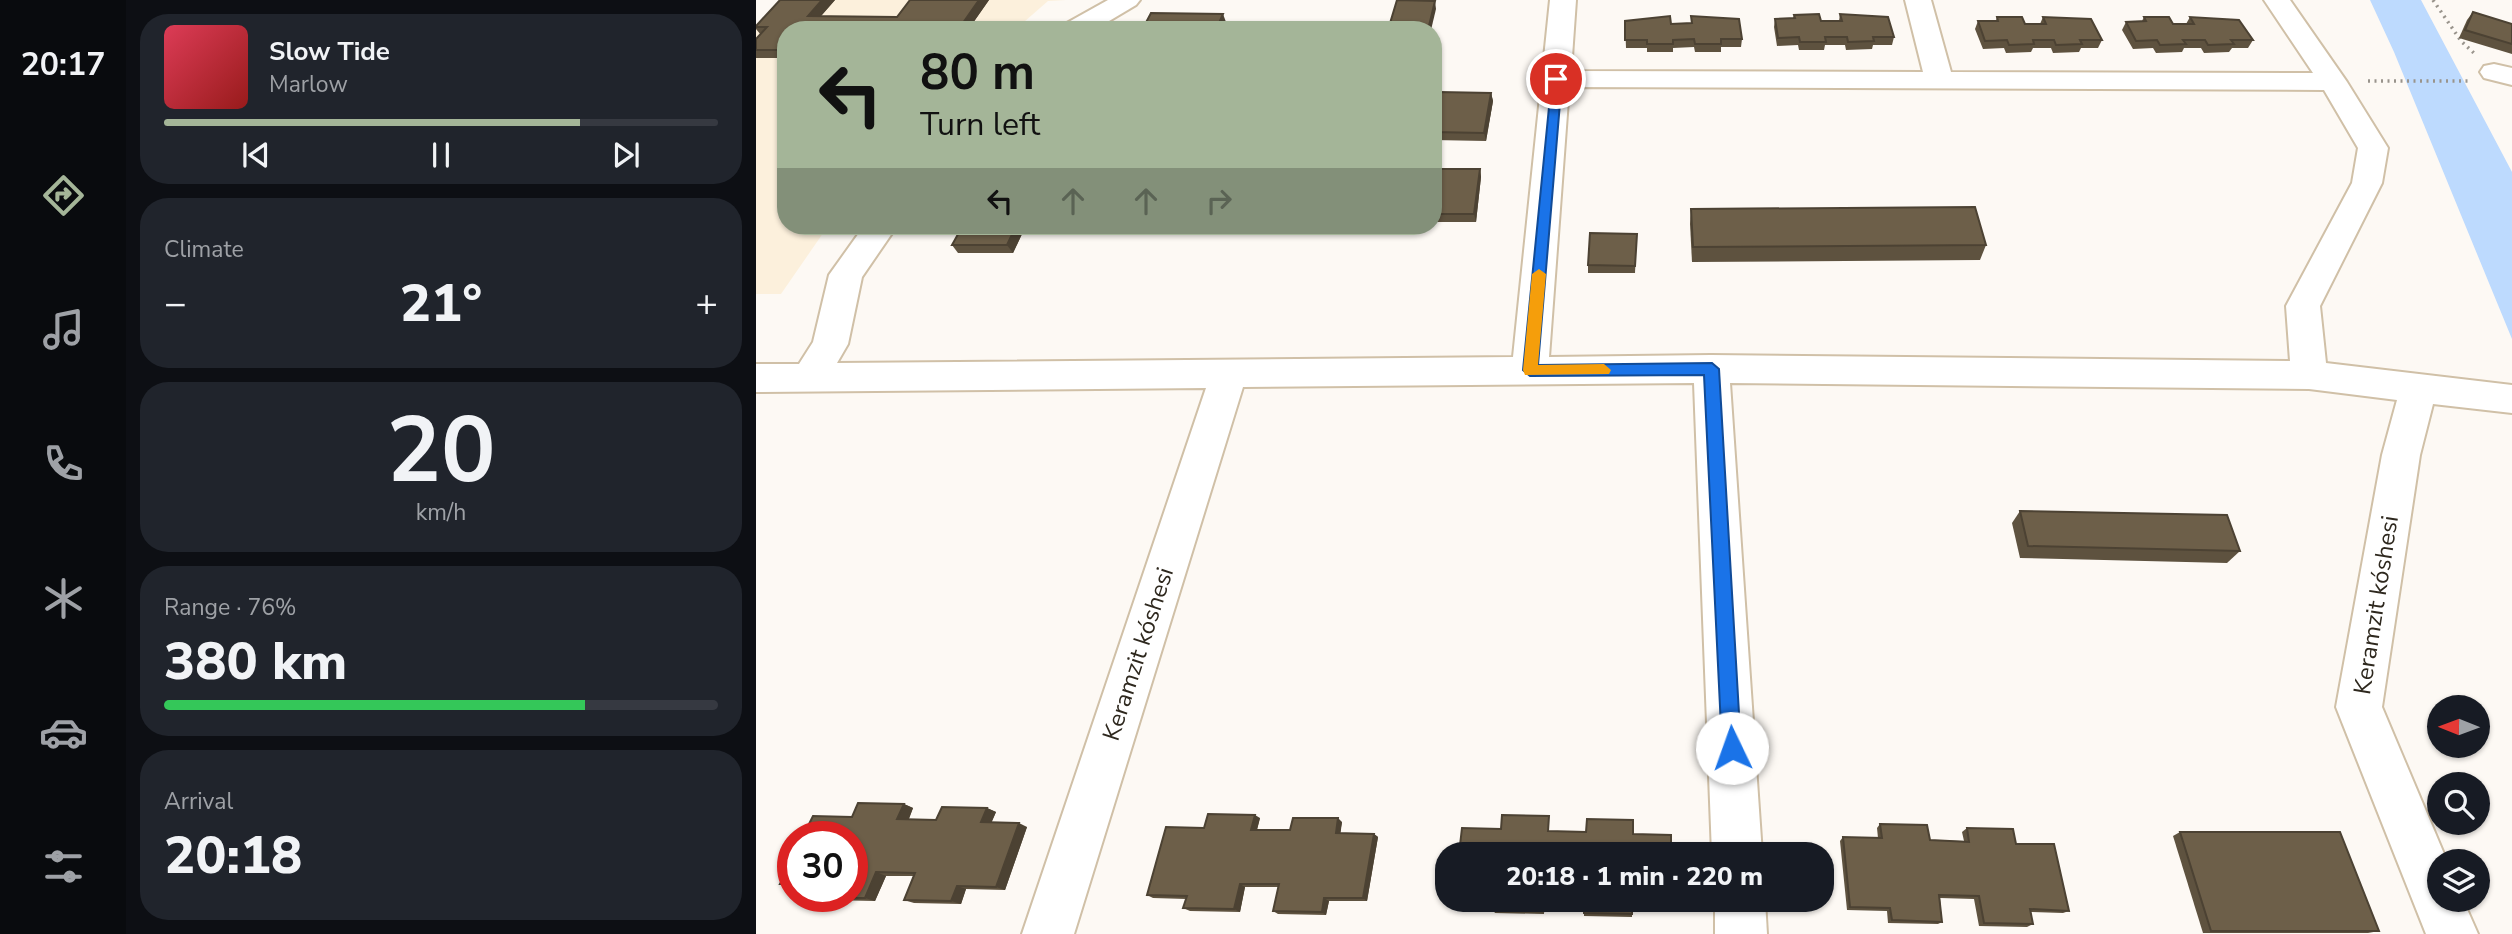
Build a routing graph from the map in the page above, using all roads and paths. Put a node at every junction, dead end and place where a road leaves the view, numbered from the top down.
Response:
1 (1127, 0) edge
2 (1563, 0) edge
3 (1918, 0) edge
4 (2277, 0) edge
5 (2433, 0) edge
6 (1090, 21) edge
7 (2495, 77) edge
8 (1556, 79) junction
9 (2398, 81) dead end
10 (1940, 82) junction
11 (2333, 82) junction
12 (875, 235) edge
13 (1712, 369) junction
14 (1530, 370) junction
15 (1229, 373) junction
16 (2309, 374) junction
17 (810, 377) junction
18 (756, 378) edge
19 (2419, 387) junction
20 (2502, 397) edge
21 (1736, 842) edge
22 (1740, 912) edge
23 (1048, 934) edge
24 (1741, 934) edge
25 (2452, 934) edge

1 - 6 street
2 - 8 street
3 - 10 street
4 - 11 street
5 - 7 path
7 - 9 path
8 - 10 street
8 - 14 street
10 - 11 street
11 - 16 street
12 - 17 street
13 - 14 street
13 - 16 street
13 - 21 street
14 - 15 street
15 - 17 street
15 - 23 street, Keramzit kóshesi
16 - 19 street
17 - 18 street
19 - 20 street
19 - 25 street, Keramzit kóshesi
22 - 24 street

